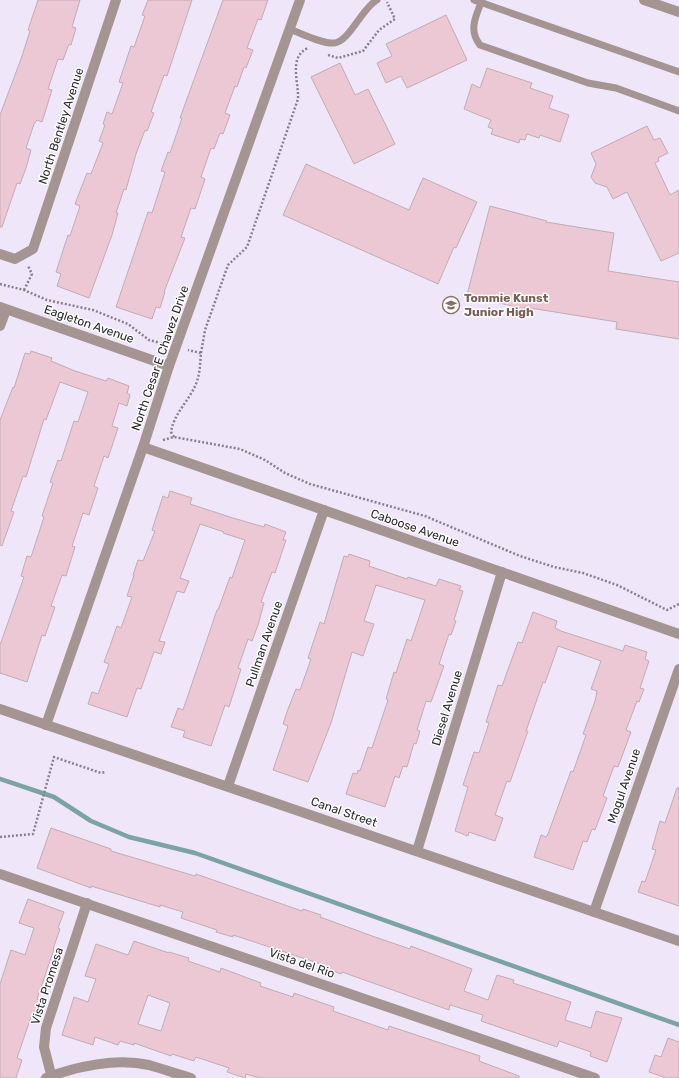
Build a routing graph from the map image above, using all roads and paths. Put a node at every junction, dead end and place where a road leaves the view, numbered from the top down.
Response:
1 (116, 0) edge
2 (300, 0) edge
3 (377, 0) edge
4 (387, 0) edge
5 (644, 0) edge
6 (479, 1) edge
7 (665, 4) edge
8 (679, 12) edge
9 (289, 29) junction
10 (314, 50) dead end
11 (326, 54) dead end
12 (679, 72) edge
13 (679, 111) edge
14 (0, 254) edge
15 (23, 256) junction
16 (24, 290) dead end
17 (3, 309) edge
18 (0, 326) edge
19 (201, 353) dead end
20 (169, 366) junction
21 (143, 447) junction
22 (324, 510) junction
23 (502, 572) junction
24 (679, 604) edge
25 (679, 634) edge
26 (679, 670) edge
27 (0, 709) edge
28 (46, 725) junction
29 (106, 772) dead end
30 (228, 786) junction
31 (0, 837) edge
32 (417, 851) junction
33 (0, 874) edge
34 (87, 904) junction
35 (594, 912) junction
36 (679, 941) edge
37 (50, 1077) edge
38 (191, 1078) edge
39 (595, 1078) edge

1 - 15 street, North Bentley Avenue
2 - 9 street, North Cesar E Chavez Drive
3 - 9 lane
4 - 11 path
5 - 7 street
6 - 12 lane
6 - 13 lane
7 - 8 street
9 - 20 street, North Cesar E Chavez Drive
10 - 19 path
14 - 15 street
15 - 16 path
17 - 18 street
17 - 20 street, Eagleton Avenue
20 - 21 street, North Cesar E Chavez Drive
21 - 22 street, Caboose Avenue
21 - 24 path
21 - 28 street, North Cesar E Chavez Drive
22 - 23 street, Caboose Avenue
22 - 30 street, Pullman Avenue
23 - 25 street, Caboose Avenue
23 - 32 street, Diesel Avenue
26 - 35 street, Mogul Avenue
27 - 28 street, Canal Street
28 - 30 street, Canal Street
29 - 31 path
30 - 32 street, Canal Street
32 - 35 street, Canal Street
33 - 34 street, Vista del Rio
34 - 37 street, Vista Promesa
34 - 39 street, Vista del Rio
35 - 36 street, Canal Street
37 - 38 street

